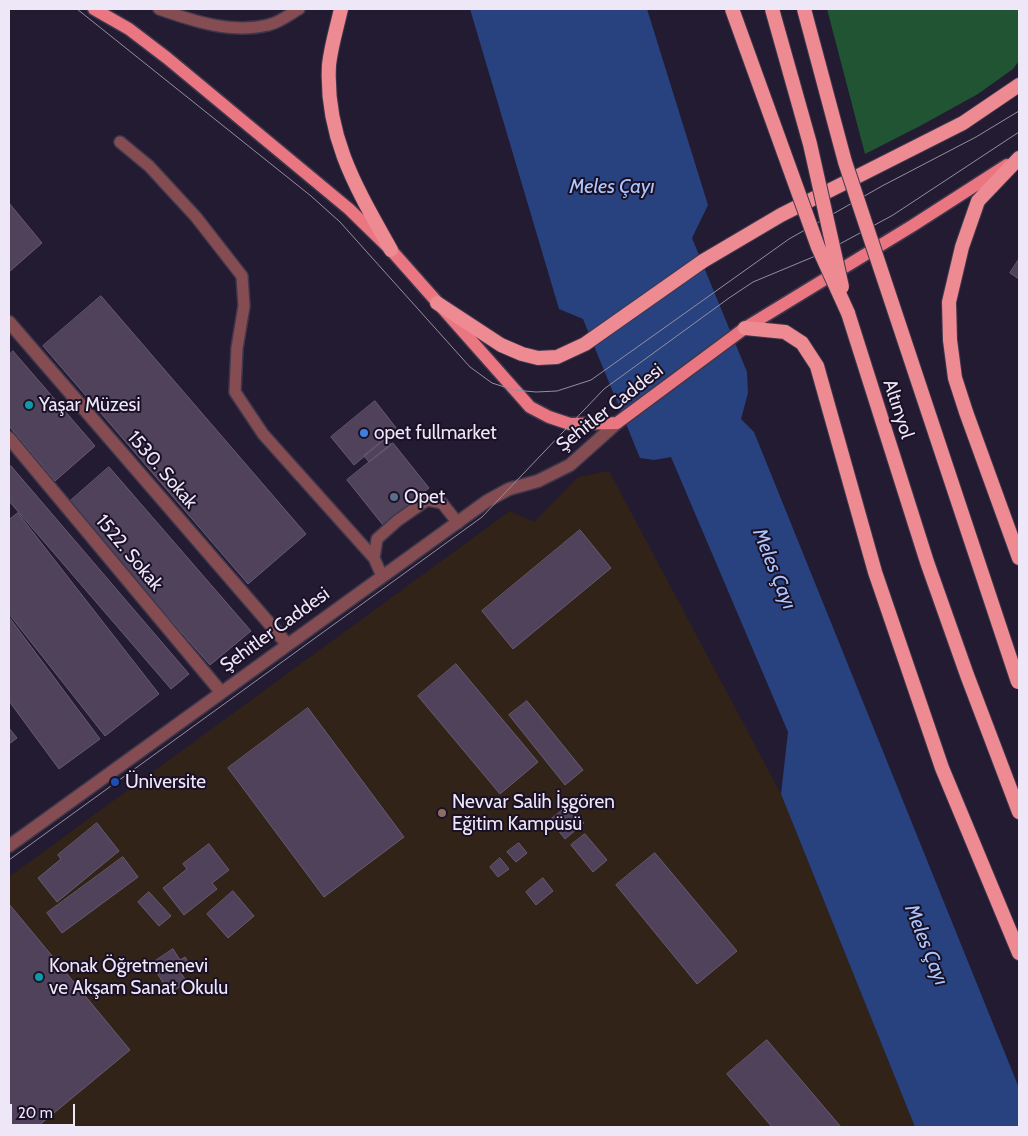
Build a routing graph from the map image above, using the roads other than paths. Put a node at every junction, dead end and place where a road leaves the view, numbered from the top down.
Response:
1 (94, 9) edge
2 (159, 9) edge
3 (299, 9) edge
4 (341, 9) edge
5 (732, 9) edge
6 (772, 9) edge
7 (804, 9) edge
8 (1019, 85) edge
9 (120, 142) dead end
10 (1019, 158) edge
11 (391, 250) junction
12 (437, 303) junction
13 (848, 313) junction
14 (9, 322) edge
15 (745, 328) junction
16 (617, 423) junction
17 (9, 438) edge
18 (458, 523) junction
19 (374, 558) junction
20 (1019, 558) edge
21 (382, 576) junction
22 (287, 644) junction
23 (1018, 684) edge
24 (221, 692) junction
25 (1019, 812) edge
26 (9, 846) edge
27 (1019, 953) edge

1 - 11 main road
2 - 3 lane
4 - 11 highway
5 - 13 highway, bridge
6 - 13 highway, Altınyol, bridge
7 - 23 highway, Altınyol, bridge
8 - 12 highway
9 - 19 lane
10 - 15 main road, Şehitler Caddesi
10 - 20 highway
11 - 12 main road
12 - 16 main road
13 - 25 highway, Altınyol
14 - 22 street, 1530. Sokak
15 - 16 main road, Şehitler Caddesi
15 - 27 highway
16 - 18 street, Şehitler Caddesi
17 - 24 street, 1522. Sokak
18 - 19 lane
18 - 21 street, Şehitler Caddesi
19 - 21 lane
21 - 22 street, Şehitler Caddesi
22 - 24 street, Şehitler Caddesi
24 - 26 street, Şehitler Caddesi

